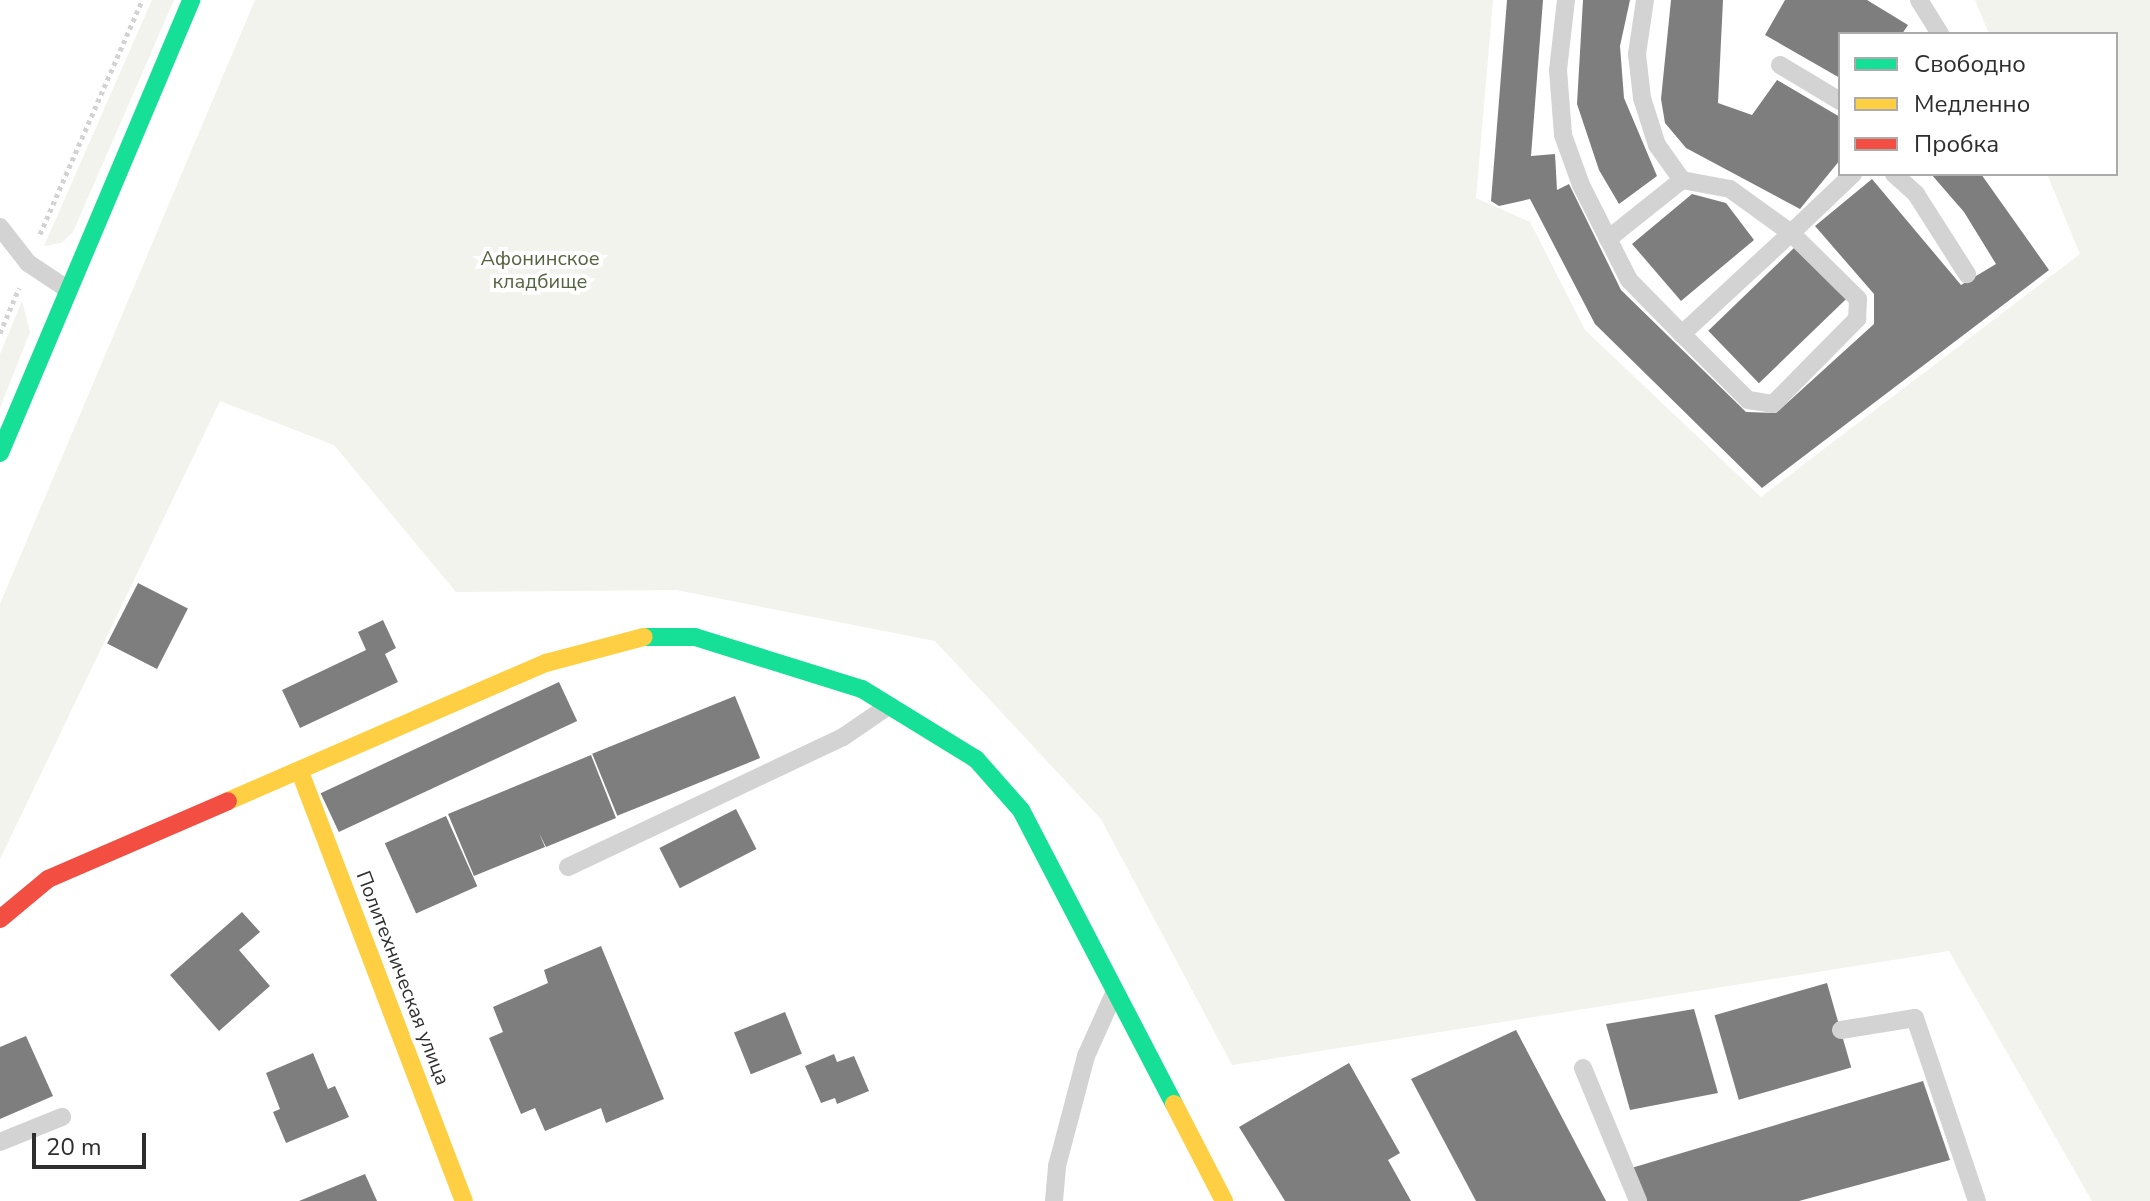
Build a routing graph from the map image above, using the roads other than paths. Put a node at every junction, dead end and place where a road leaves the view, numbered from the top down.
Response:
1 (191, 0) edge
2 (1566, 0) edge
3 (1645, 0) edge
4 (1919, 0) edge
5 (1939, 32) edge
6 (1780, 65) dead end
7 (1838, 100) edge
8 (1851, 176) edge
9 (1896, 176) edge
10 (1682, 180) junction
11 (0, 227) edge
12 (1791, 233) junction
13 (1608, 239) junction
14 (1967, 274) dead end
15 (67, 289) junction
16 (1682, 334) junction
17 (0, 453) edge
18 (889, 705) junction
19 (300, 772) junction
20 (568, 867) dead end
21 (0, 919) edge
22 (1116, 990) junction
23 (1841, 1030) dead end
24 (1583, 1068) dead end
25 (62, 1117) dead end
26 (0, 1142) edge
27 (464, 1201) edge
28 (1054, 1201) edge
29 (1224, 1201) edge
30 (1638, 1201) edge
31 (1977, 1201) edge

1 - 15 street
2 - 13 lane
3 - 10 lane
4 - 5 lane
6 - 7 lane
8 - 12 lane
9 - 14 lane
10 - 12 lane
10 - 13 lane
11 - 15 lane
12 - 16 lane
12 - 16 lane
13 - 16 lane
15 - 17 street
18 - 19 street
18 - 20 lane
18 - 22 street
19 - 21 street
19 - 27 street, Политехническая улица
22 - 28 lane
22 - 29 street
23 - 31 lane
24 - 30 lane
25 - 26 lane

